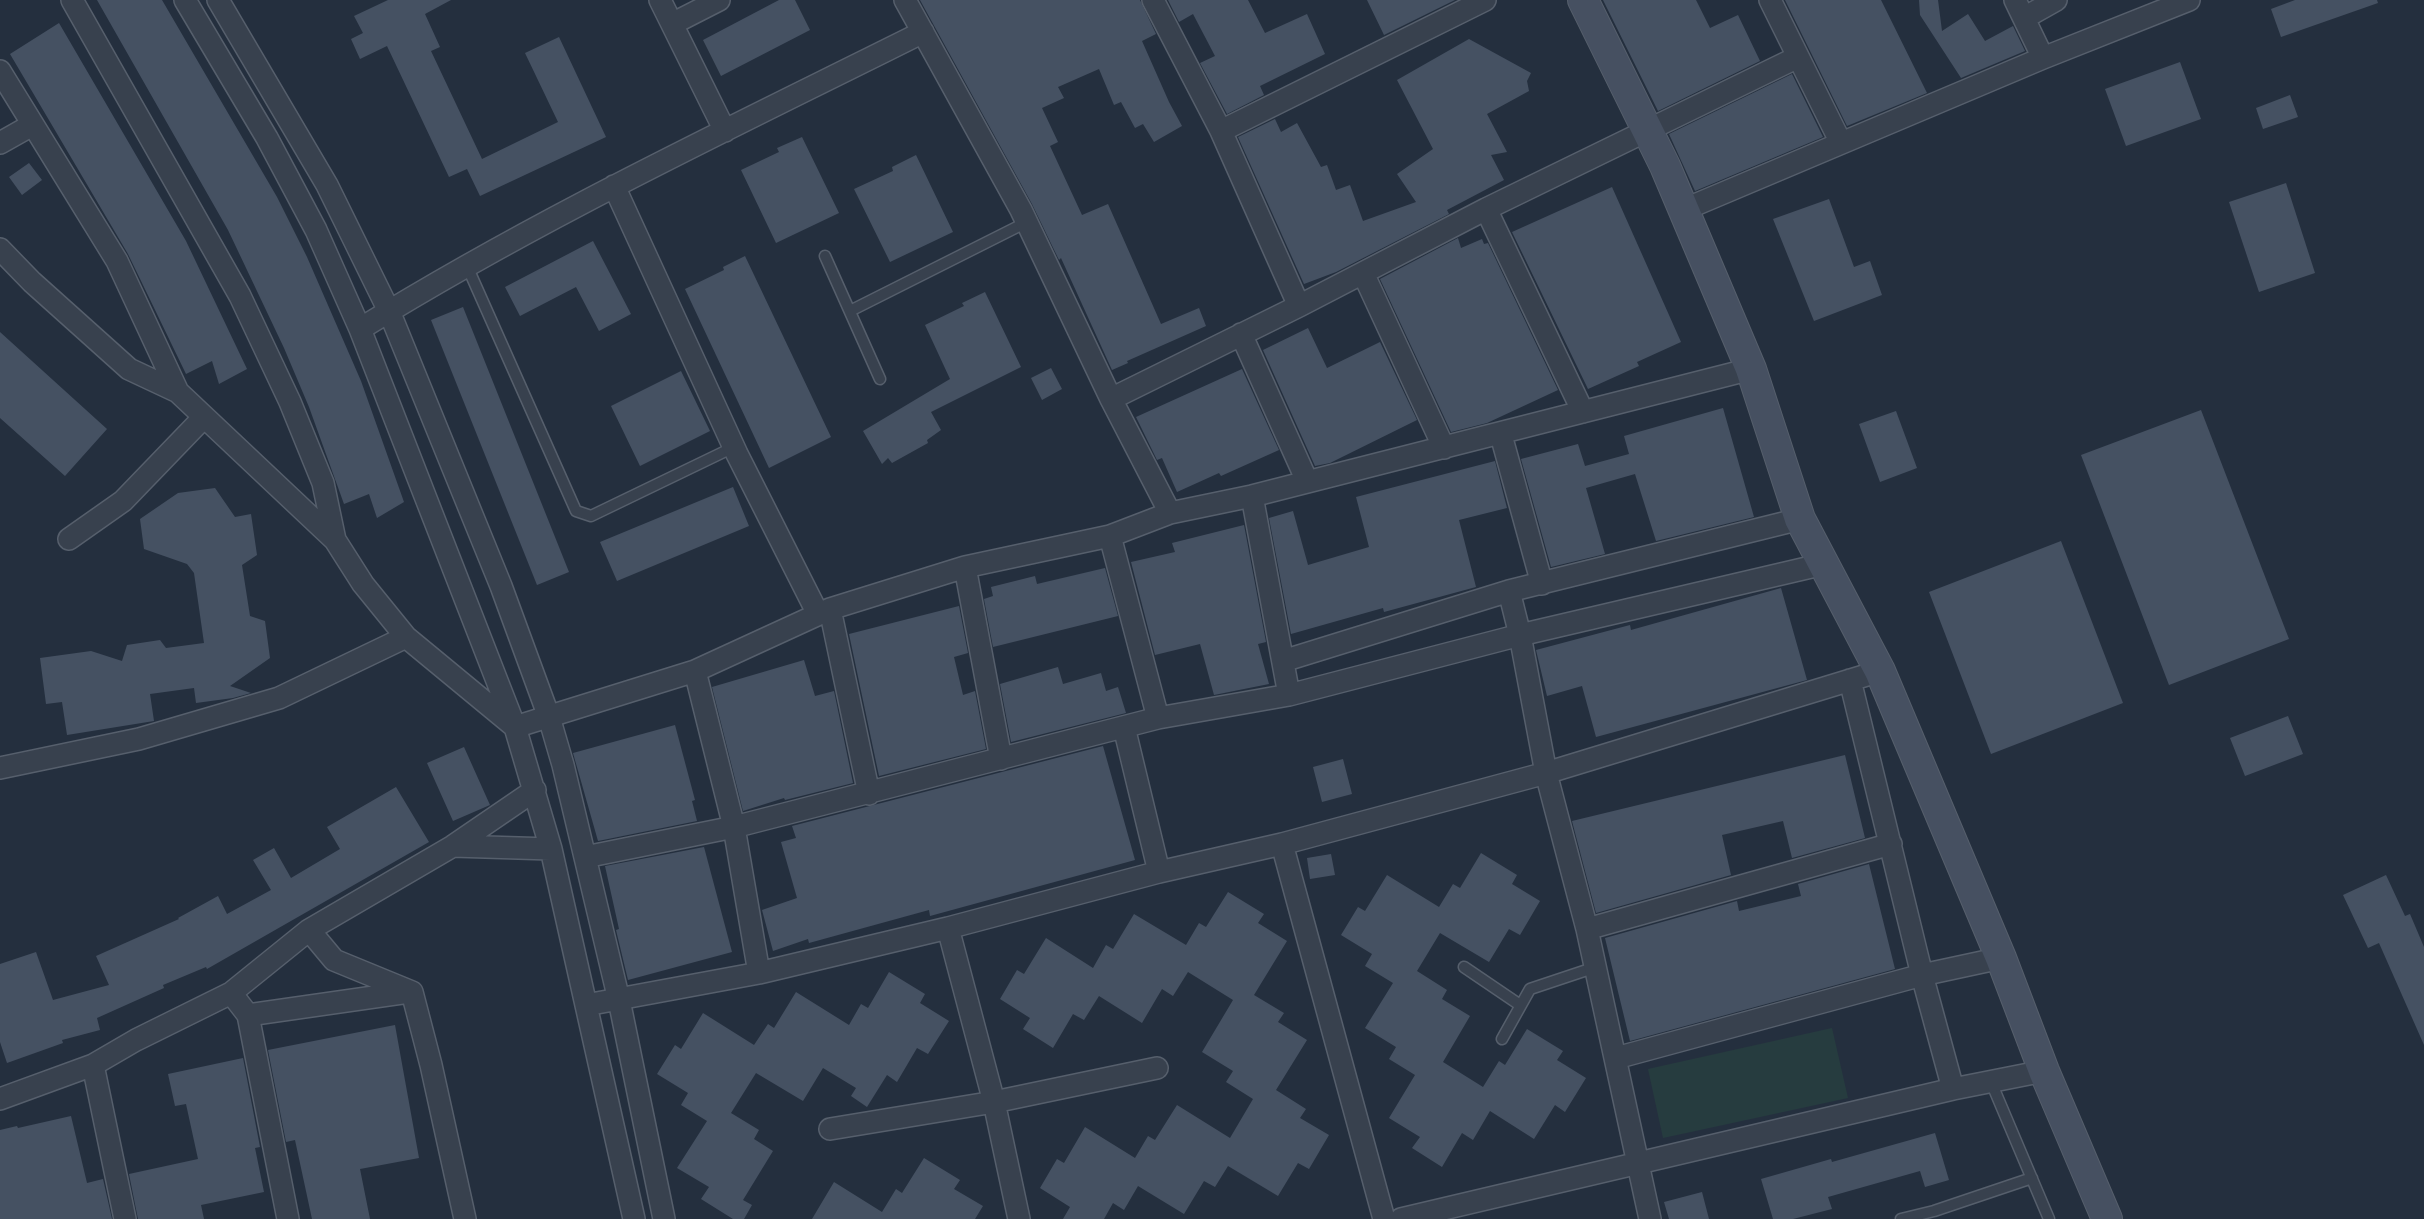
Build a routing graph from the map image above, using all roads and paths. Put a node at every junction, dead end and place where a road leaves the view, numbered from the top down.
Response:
1 (72, 0) edge
2 (185, 0) edge
3 (218, 0) edge
4 (660, 0) edge
5 (719, 0) edge
6 (905, 0) edge
7 (1153, 0) edge
8 (1485, 0) edge
9 (1583, 0) edge
10 (1770, 0) edge
11 (2056, 0) edge
12 (2189, 0) edge
13 (2020, 9) edge
14 (672, 24) junction
15 (923, 32) junction
16 (1798, 57) junction
17 (2043, 58) junction
18 (0, 71) edge
19 (32, 125) junction
20 (725, 131) junction
21 (1221, 131) junction
22 (1647, 131) junction
23 (0, 143) edge
24 (1841, 144) junction
25 (614, 186) junction
26 (1486, 209) junction
27 (1684, 210) junction
28 (1027, 222) junction
29 (0, 249) edge
30 (825, 256) dead end
31 (467, 266) junction
32 (1363, 273) junction
33 (1299, 306) junction
34 (389, 311) junction
35 (850, 311) junction
36 (360, 329) junction
37 (1241, 334) junction
38 (1751, 369) junction
39 (880, 379) dead end
40 (178, 392) junction
41 (1111, 399) junction
42 (1583, 412) junction
43 (204, 417) junction
44 (1501, 435) junction
45 (734, 446) junction
46 (1444, 448) junction
47 (1307, 481) junction
48 (1252, 496) junction
49 (1170, 513) junction
50 (1800, 519) junction
51 (1110, 536) junction
52 (69, 539) dead end
53 (335, 540) junction
54 (1824, 564) junction
55 (965, 568) junction
56 (1542, 584) junction
57 (1509, 591) junction
58 (824, 612) junction
59 (1520, 635) junction
60 (406, 636) junction
61 (1283, 661) junction
62 (695, 671) junction
63 (1880, 671) junction
64 (1850, 680) junction
65 (1289, 695) junction
66 (549, 718) junction
67 (1158, 718) junction
68 (515, 727) junction
69 (1124, 727) junction
70 (1001, 759) junction
71 (0, 768) edge
72 (1546, 773) junction
73 (535, 790) junction
74 (869, 794) junction
75 (734, 827) junction
76 (1282, 844) junction
77 (1891, 844) junction
78 (453, 846) junction
79 (551, 849) junction
80 (585, 857) junction
81 (1159, 872) junction
82 (948, 928) junction
83 (1587, 929) junction
84 (309, 930) junction
85 (2001, 958) junction
86 (1464, 967) dead end
87 (1596, 967) junction
88 (759, 973) junction
89 (1922, 975) junction
90 (412, 992) junction
91 (231, 993) junction
92 (619, 1000) junction
93 (586, 1005) junction
94 (1520, 1005) junction
95 (248, 1015) junction
96 (1502, 1039) dead end
97 (1616, 1058) junction
98 (93, 1065) junction
99 (1157, 1068) dead end
100 (2044, 1071) junction
101 (1991, 1082) junction
102 (1953, 1089) junction
103 (0, 1099) edge
104 (993, 1102) junction
105 (830, 1129) dead end
106 (1639, 1163) junction
107 (2032, 1178) junction
108 (1935, 1215) edge
109 (125, 1219) edge
110 (289, 1219) edge
111 (465, 1219) edge
112 (634, 1219) edge
113 (664, 1219) edge
114 (1019, 1219) edge
115 (1384, 1219) edge
116 (1401, 1219) edge
117 (1650, 1219) edge
118 (1901, 1219) edge
119 (2049, 1219) edge
120 (2108, 1219) edge

1 - 53 street
2 - 36 street
3 - 34 street
4 - 14 street
5 - 14 street
6 - 15 street
7 - 21 street
8 - 21 street
9 - 22 main road
10 - 16 street
11 - 13 street
12 - 17 street
13 - 17 street
14 - 20 street
15 - 20 street
15 - 28 street
16 - 22 street
16 - 24 street
17 - 24 street
18 - 19 street
19 - 23 street
19 - 40 street
20 - 25 street
21 - 33 street
22 - 26 street
22 - 27 main road
24 - 27 street
25 - 31 street
25 - 45 street
26 - 32 street
26 - 42 street
27 - 38 main road
28 - 35 lane
28 - 41 street
29 - 40 street
30 - 35 lane
31 - 34 street
31 - 45 lane
32 - 33 street
32 - 46 street
33 - 37 street
34 - 36 street
34 - 66 street
35 - 39 lane
36 - 68 street
37 - 41 street
37 - 47 street
38 - 42 street
38 - 50 main road
40 - 43 street
41 - 49 street
42 - 44 street
43 - 52 street
43 - 53 street
44 - 46 street
44 - 56 street
45 - 58 street
46 - 47 street
47 - 48 street
48 - 49 street
48 - 61 street
49 - 51 street
50 - 54 main road
50 - 56 street
51 - 55 street
51 - 67 street
53 - 60 street
54 - 59 street
54 - 63 main road
55 - 58 street
55 - 70 street
56 - 57 street
57 - 59 street
57 - 61 street
58 - 62 street
58 - 74 street
59 - 65 street
59 - 72 street
60 - 68 street
60 - 71 street
61 - 65 street
62 - 66 street
62 - 75 street
63 - 64 street
63 - 85 main road
64 - 72 street
64 - 77 street
65 - 67 street
66 - 68 street
66 - 80 street
67 - 69 street
68 - 73 street
69 - 70 street
69 - 81 street
70 - 74 street
72 - 76 street
72 - 83 street
73 - 78 street
73 - 79 street
74 - 75 street
75 - 80 street
75 - 88 street
76 - 81 street
76 - 115 street
77 - 83 street
77 - 89 street
78 - 79 street
78 - 84 street
79 - 93 street
80 - 92 street
81 - 82 street
82 - 88 street
82 - 104 street
83 - 87 street
84 - 90 street
84 - 91 street
85 - 89 street
85 - 100 main road
86 - 94 lane
87 - 94 lane
87 - 97 street
88 - 92 street
89 - 97 street
89 - 102 street
90 - 95 street
90 - 111 street
91 - 95 street
91 - 98 street
92 - 93 street
92 - 113 street
93 - 112 street
94 - 96 lane
95 - 110 street
97 - 106 street
98 - 103 street
98 - 109 street
99 - 104 street
100 - 101 street
100 - 120 main road
101 - 102 street
101 - 107 lane
102 - 106 street
104 - 105 street
104 - 114 street
106 - 116 street
106 - 117 street
107 - 108 lane
107 - 119 lane
108 - 118 lane

